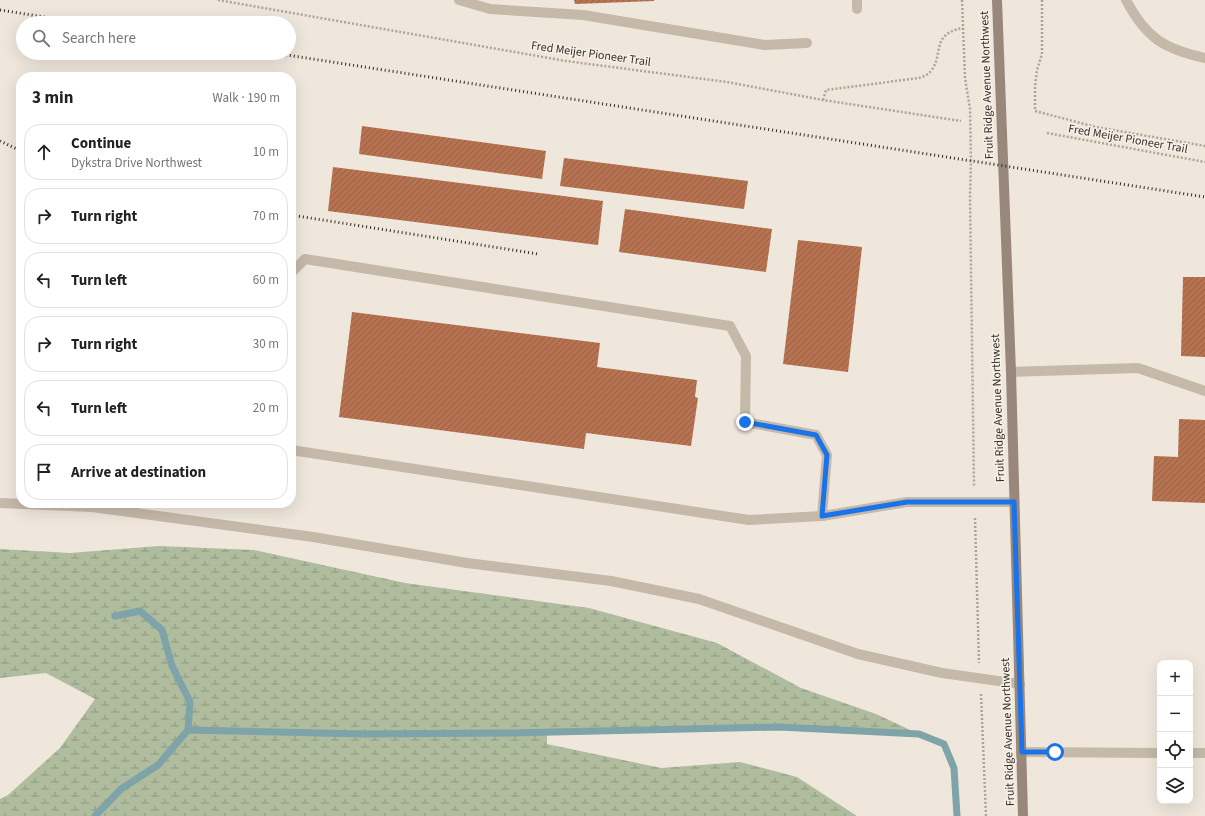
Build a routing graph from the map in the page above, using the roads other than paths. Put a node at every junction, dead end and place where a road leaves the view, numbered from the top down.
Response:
1 (459, 0) edge
2 (997, 0) edge
3 (1126, 0) edge
4 (807, 43) dead end
5 (1205, 58) edge
6 (296, 268) edge
7 (1010, 372) junction
8 (1205, 390) edge
9 (296, 451) edge
10 (1014, 502) junction
11 (0, 503) edge
12 (16, 504) edge
13 (99, 508) edge
14 (822, 516) junction
15 (1020, 684) junction
16 (1022, 752) junction
17 (1157, 752) edge
18 (1193, 753) edge
19 (1205, 753) edge
20 (1023, 816) edge

1 - 4 street
2 - 7 main road, Fruit Ridge Avenue Northwest
3 - 5 street
6 - 14 street
7 - 8 street
7 - 10 main road, Fruit Ridge Avenue Northwest
9 - 14 street
10 - 14 street
10 - 15 main road, Fruit Ridge Avenue Northwest
11 - 12 street
13 - 15 street
15 - 16 main road, Fruit Ridge Avenue Northwest
16 - 17 street
16 - 20 main road, Fruit Ridge Avenue Northwest
18 - 19 street

